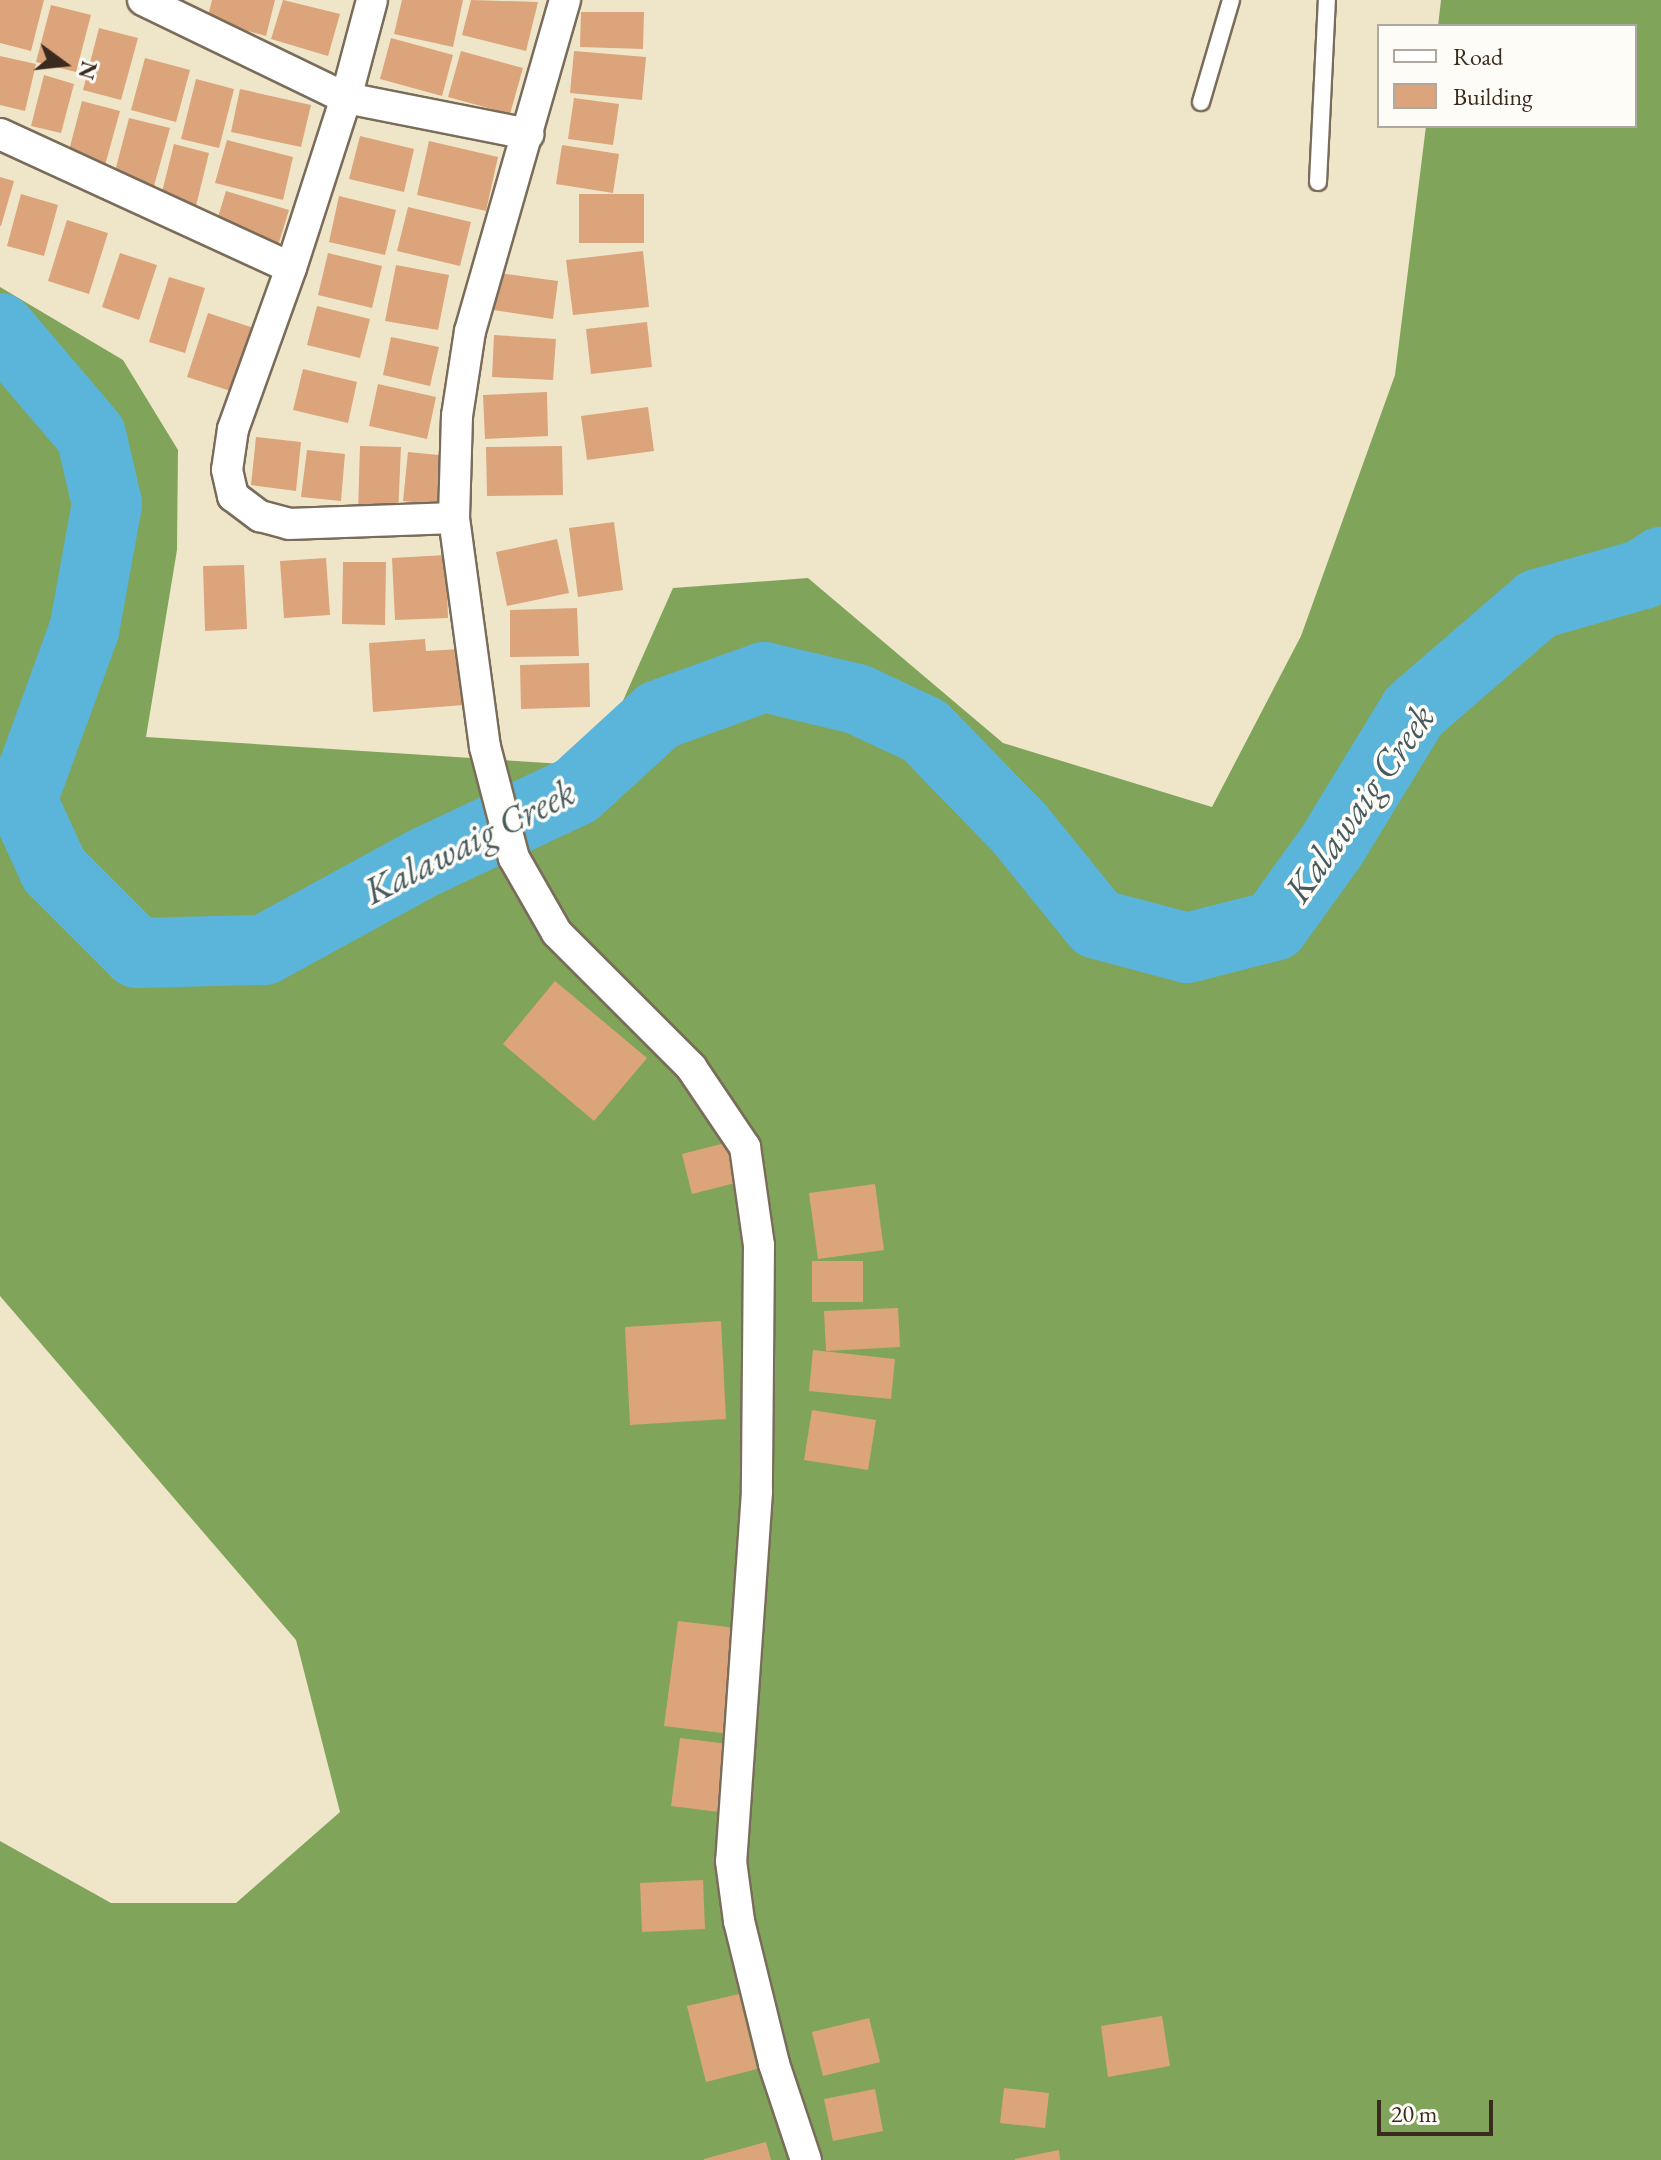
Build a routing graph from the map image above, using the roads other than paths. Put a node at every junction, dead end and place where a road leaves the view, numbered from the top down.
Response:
1 (143, 0) edge
2 (372, 0) edge
3 (565, 0) edge
4 (1231, 0) edge
5 (1327, 0) edge
6 (188, 11) edge
7 (346, 98) junction
8 (1201, 102) dead end
9 (0, 134) edge
10 (528, 134) junction
11 (1318, 182) dead end
12 (291, 268) junction
13 (454, 518) junction
14 (806, 2160) edge

1 - 6 street
2 - 7 street
3 - 10 street
4 - 8 lane
5 - 11 lane
6 - 7 street
7 - 10 street
7 - 12 street
9 - 12 street
10 - 13 street
12 - 13 street
13 - 14 street

